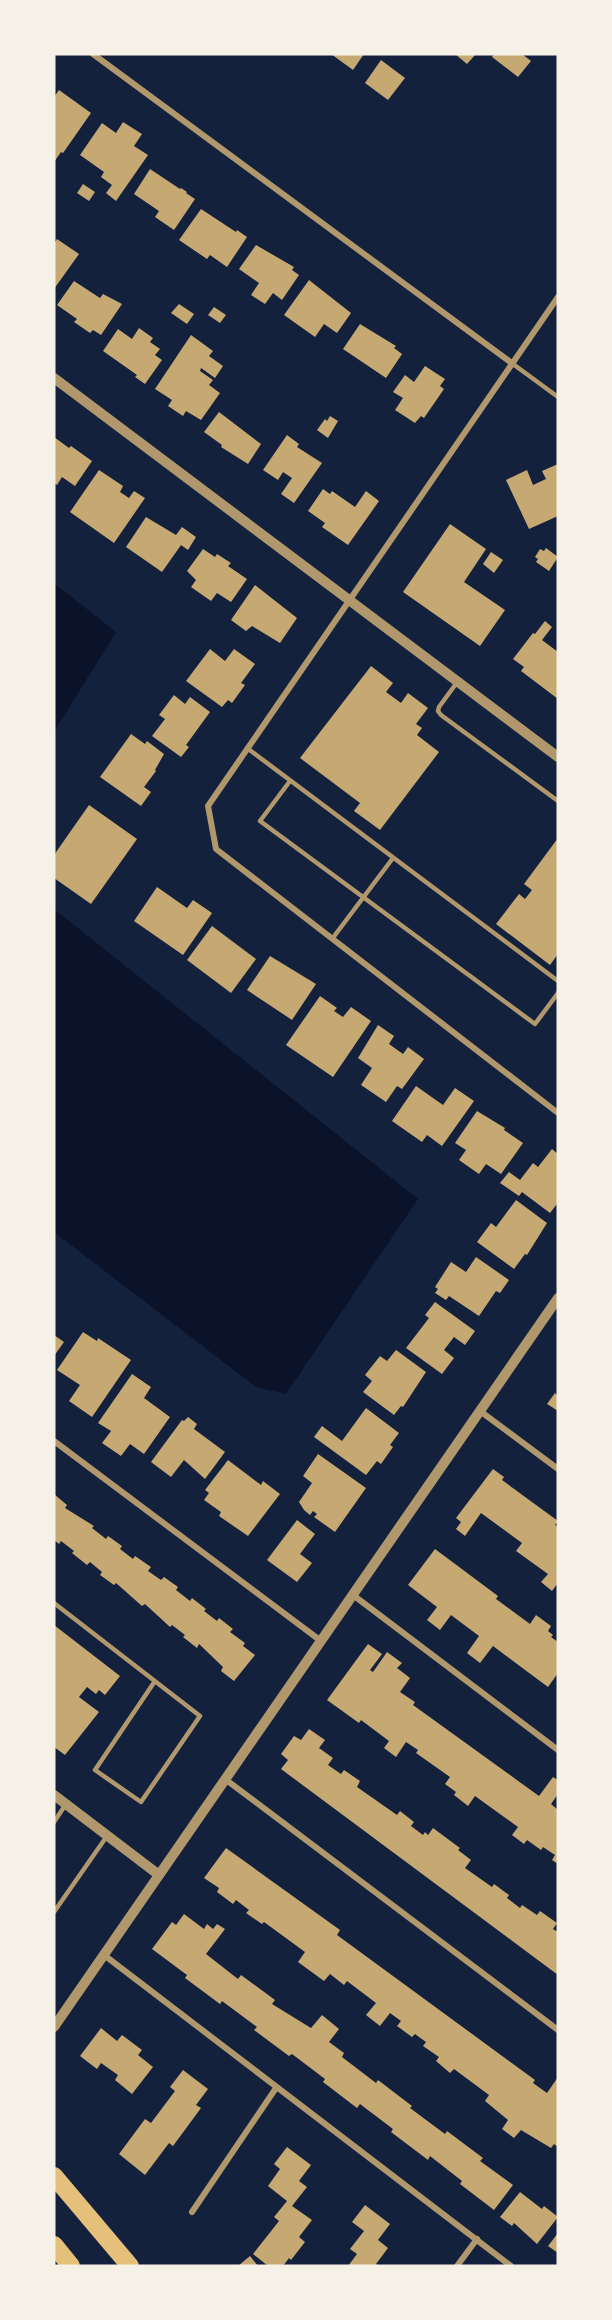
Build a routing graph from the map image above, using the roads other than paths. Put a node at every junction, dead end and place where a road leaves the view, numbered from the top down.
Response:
1 (93, 54) edge
2 (558, 297) edge
3 (513, 364) junction
4 (54, 378) edge
5 (558, 398) edge
6 (349, 600) junction
7 (458, 681) junction
8 (246, 748) junction
9 (558, 757) edge
10 (290, 781) junction
11 (558, 801) edge
12 (393, 858) junction
13 (363, 898) junction
14 (332, 939) junction
15 (558, 981) edge
16 (558, 993) edge
17 (558, 1113) edge
18 (558, 1298) edge
19 (480, 1411) junction
20 (54, 1441) edge
21 (558, 1469) edge
22 (353, 1595) junction
23 (54, 1604) edge
24 (321, 1641) junction
25 (155, 1681) junction
26 (558, 1750) edge
27 (225, 1779) junction
28 (54, 1795) edge
29 (66, 1804) junction
30 (54, 1822) edge
31 (107, 1836) junction
32 (159, 1875) junction
33 (54, 1912) edge
34 (104, 1955) junction
35 (54, 2027) edge
36 (558, 2030) edge
37 (276, 2088) junction
38 (54, 2176) edge
39 (192, 2212) dead end
40 (477, 2239) junction
41 (54, 2245) edge
42 (71, 2266) edge
43 (130, 2266) edge
44 (457, 2266) edge
45 (511, 2266) edge

1 - 3 street
2 - 3 street
3 - 5 lane
3 - 6 street
4 - 6 street
6 - 7 street
6 - 8 street
7 - 9 street
7 - 11 lane
8 - 10 lane
8 - 14 street
10 - 12 lane
10 - 13 lane
12 - 13 lane
12 - 15 lane
13 - 14 lane
13 - 16 lane
14 - 17 street
18 - 19 street
19 - 21 street
19 - 22 street
20 - 24 street
22 - 24 street
22 - 26 street
23 - 25 lane
24 - 27 street
25 - 25 lane
27 - 32 street
27 - 36 street
28 - 29 street
29 - 30 lane
29 - 31 street
31 - 32 street
31 - 33 lane
32 - 34 street
34 - 35 street
34 - 37 street
37 - 39 street
37 - 40 street
38 - 43 highway
40 - 44 street
40 - 45 street
41 - 42 highway

